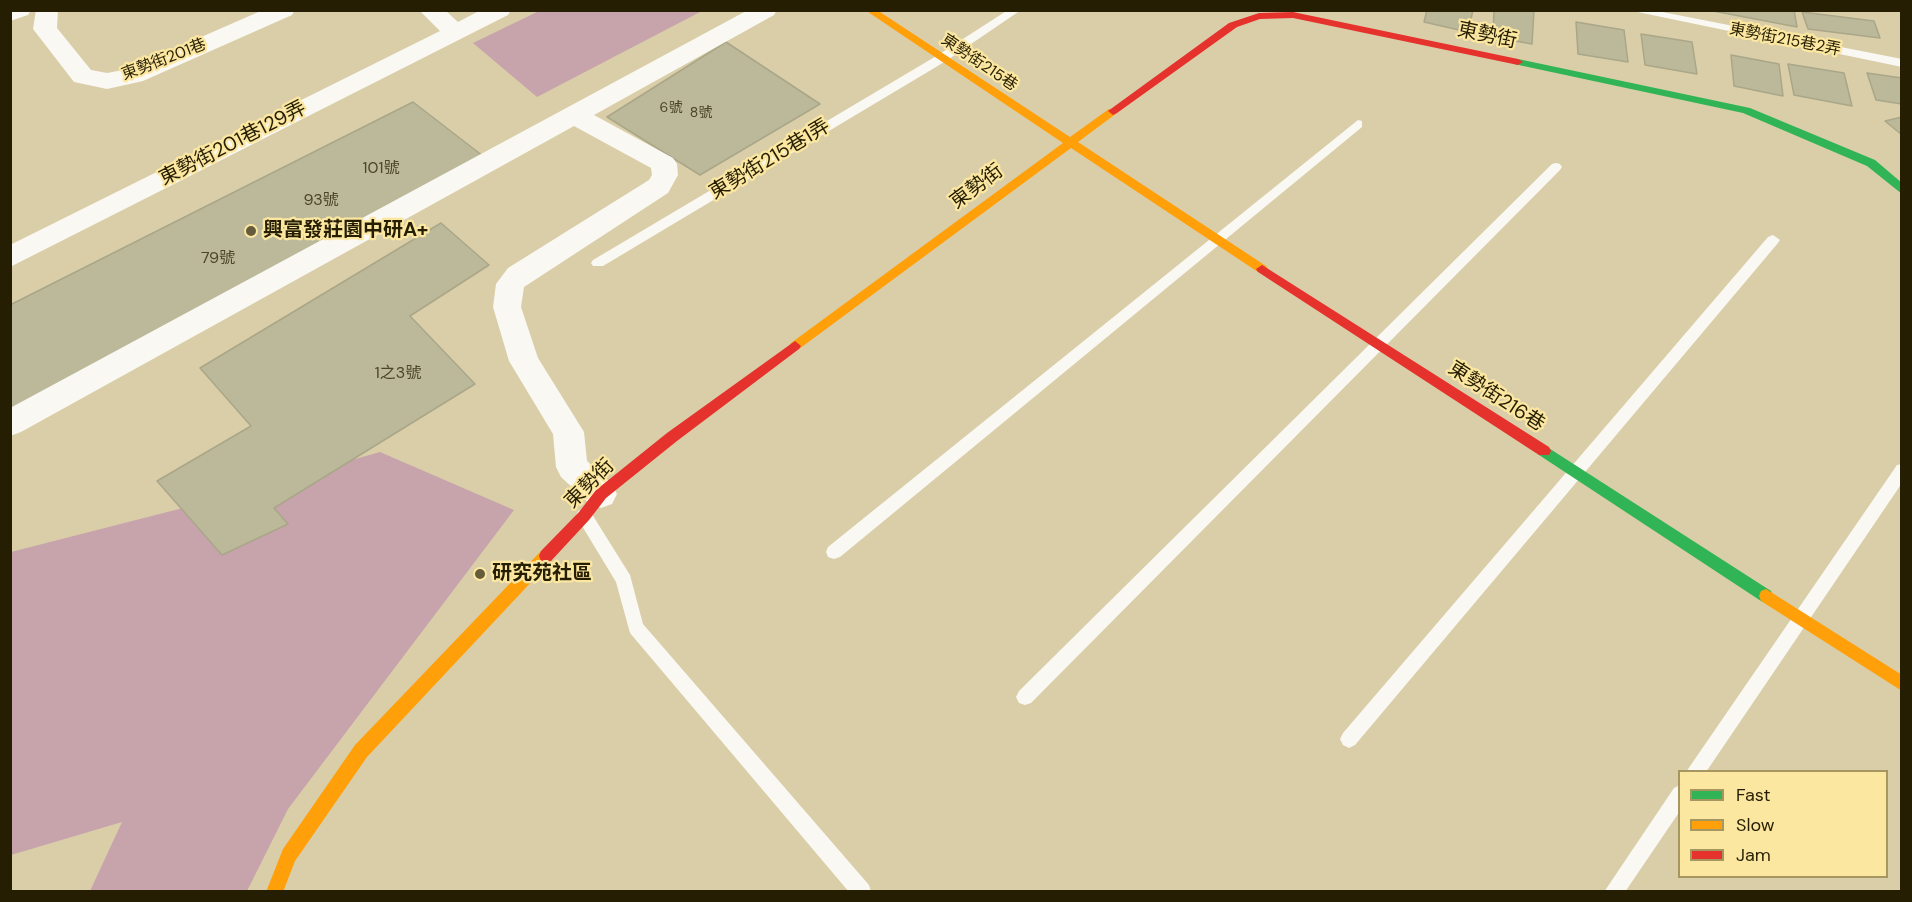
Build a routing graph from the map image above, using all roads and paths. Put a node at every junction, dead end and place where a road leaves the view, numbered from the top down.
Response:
1 (20, 10) edge
2 (47, 10) edge
3 (284, 10) edge
4 (430, 10) edge
5 (500, 10) edge
6 (766, 10) edge
7 (870, 10) edge
8 (1016, 10) edge
9 (1633, 10) edge
10 (10, 14) edge
11 (456, 32) junction
12 (942, 58) junction
13 (1902, 63) edge
14 (573, 114) junction
15 (1358, 124) dead end
16 (1069, 143) junction
17 (1556, 167) dead end
18 (1902, 190) edge
19 (1217, 239) junction
20 (1773, 240) dead end
21 (10, 256) edge
22 (598, 262) dead end
23 (1378, 344) junction
24 (10, 423) edge
25 (1902, 470) edge
26 (1575, 472) junction
27 (593, 505) junction
28 (834, 552) dead end
29 (1800, 618) junction
30 (1902, 684) edge
31 (1025, 697) dead end
32 (1349, 739) dead end
33 (1696, 770) edge
34 (1678, 797) edge
35 (274, 891) edge
36 (862, 891) edge
37 (1612, 891) edge

1 - 10 street
2 - 3 street, 東勢街201巷
4 - 11 street
5 - 11 street
6 - 14 street
7 - 12 street, 東勢街215巷
8 - 12 lane
9 - 13 lane, 東勢街215巷2弄
11 - 21 street, 東勢街201巷129弄
12 - 16 street, 東勢街215巷
12 - 22 lane, 東勢街215巷1弄
14 - 24 street
14 - 27 street
15 - 19 lane
16 - 18 street, 東勢街
16 - 19 street, 東勢街216巷
16 - 27 street, 東勢街
17 - 23 lane
19 - 23 street, 東勢街216巷
19 - 28 lane
20 - 26 lane
23 - 26 street, 東勢街216巷
23 - 31 lane
25 - 29 lane
26 - 29 street, 東勢街216巷
26 - 32 lane
27 - 35 street, 東勢街
27 - 36 lane
29 - 30 street, 東勢街216巷
29 - 33 lane
34 - 37 lane

